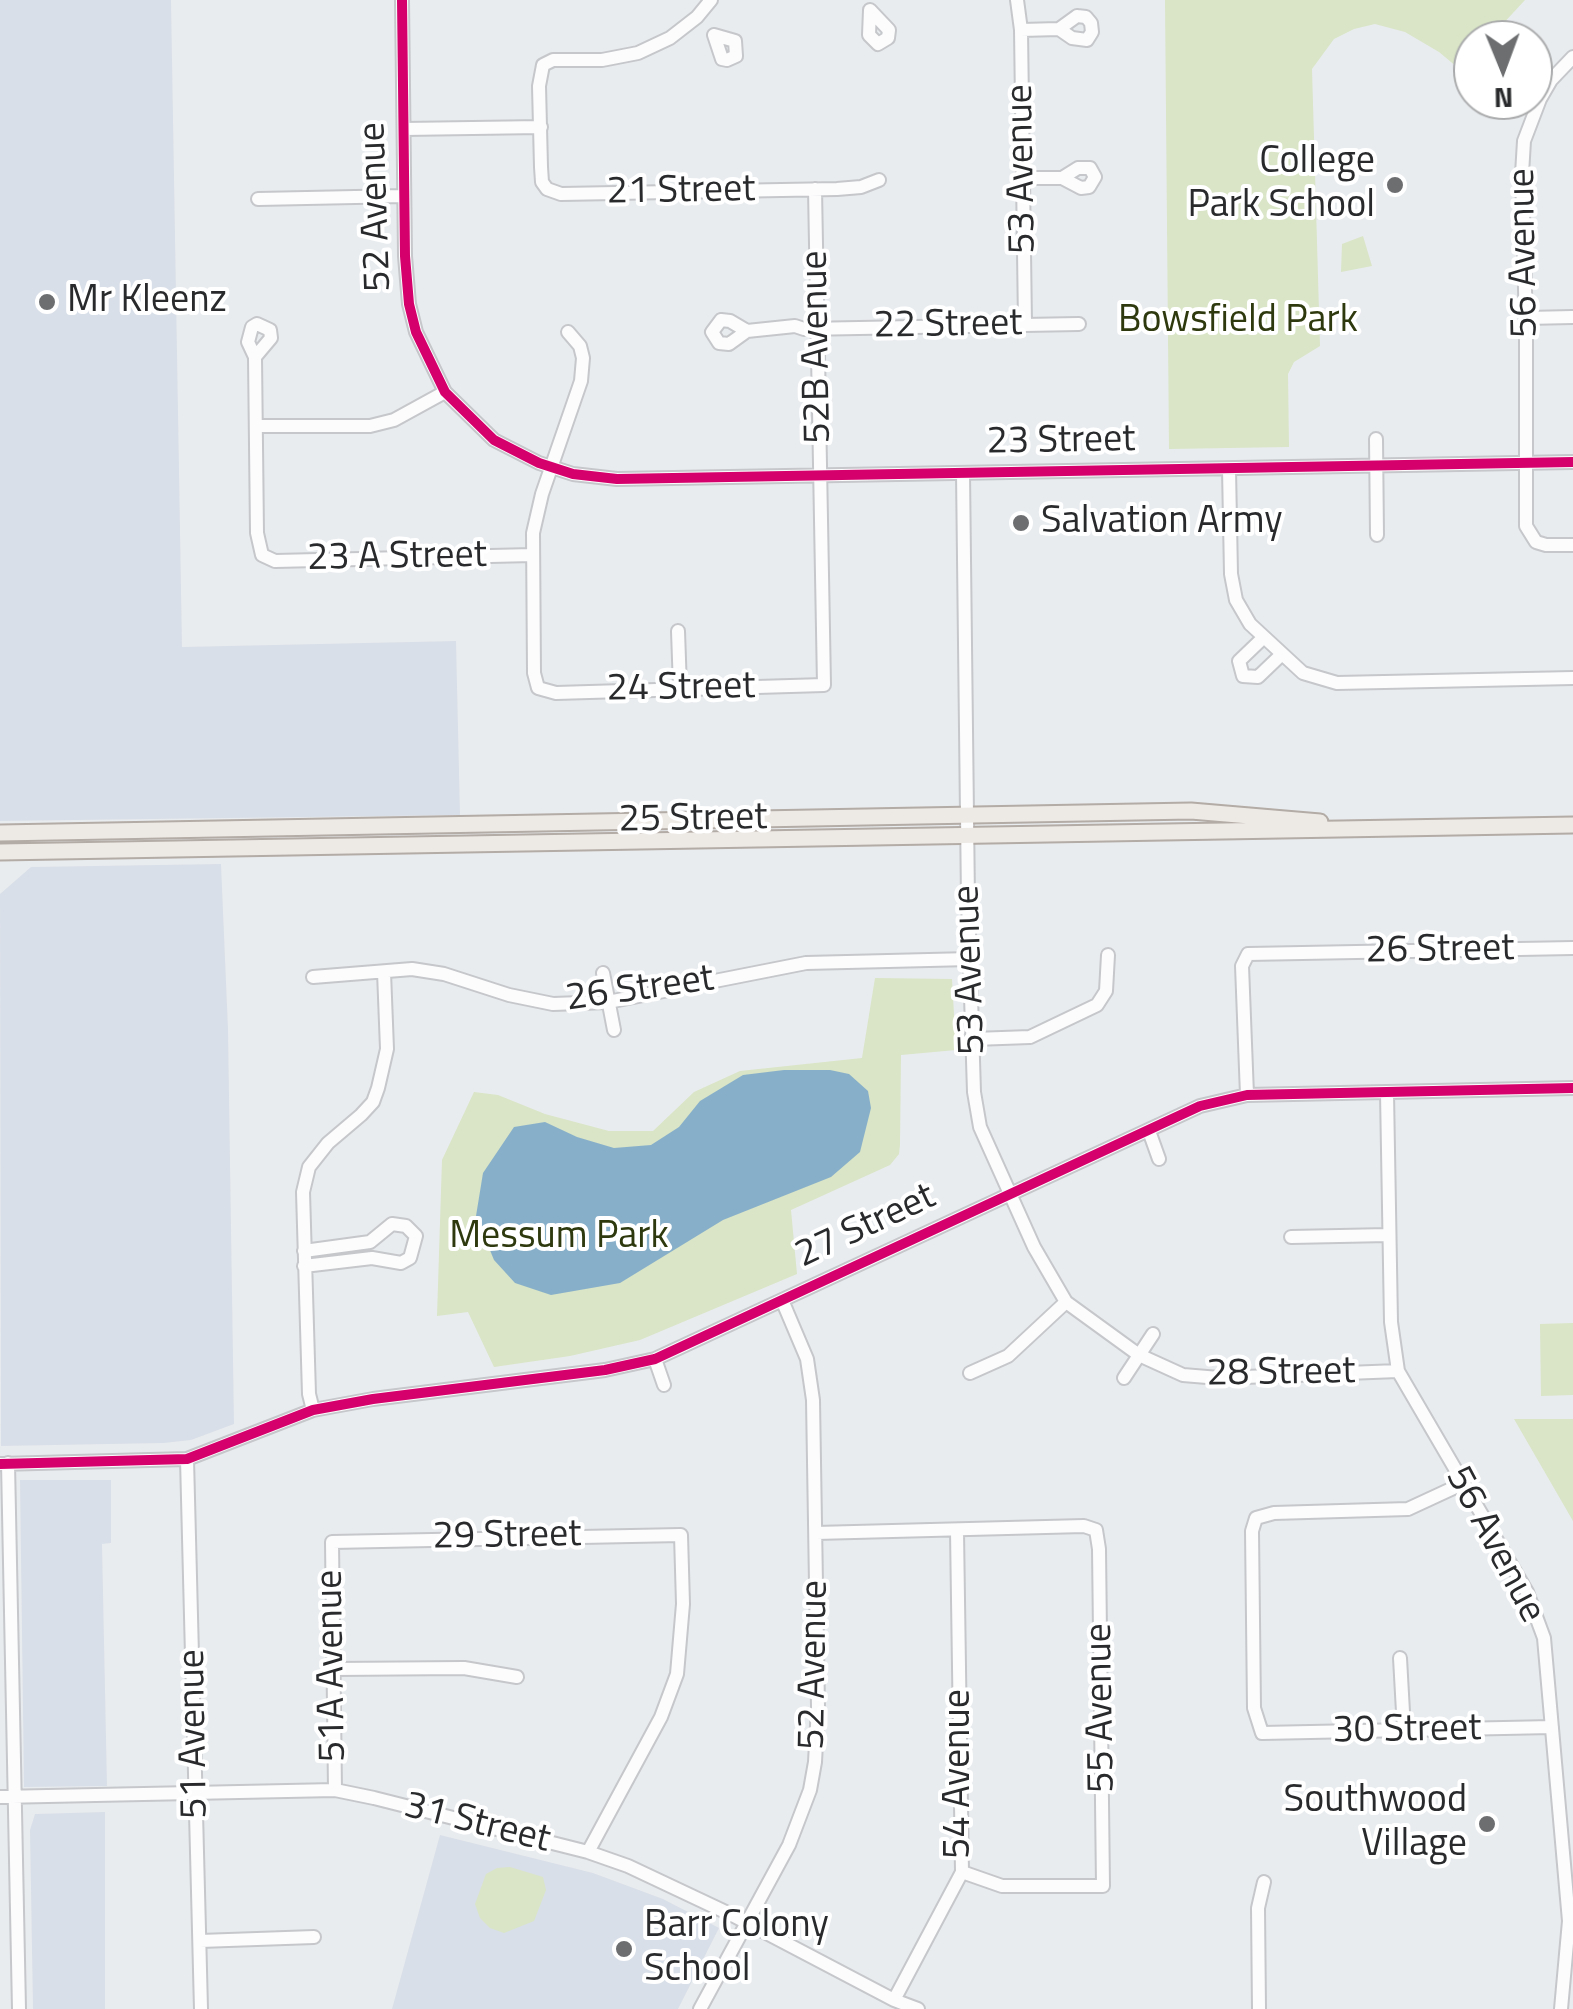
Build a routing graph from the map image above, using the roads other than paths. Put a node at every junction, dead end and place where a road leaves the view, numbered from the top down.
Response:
1 (402, 0) edge
2 (711, 0) edge
3 (1019, 7) edge
4 (696, 18) junction
5 (1059, 29) dead end
6 (1021, 30) junction
7 (714, 36) dead end
8 (1573, 56) edge
9 (541, 127) junction
10 (404, 129) junction
11 (1023, 178) junction
12 (1062, 178) dead end
13 (879, 180) dead end
14 (815, 189) junction
15 (404, 196) junction
16 (258, 199) dead end
17 (1573, 317) edge
18 (1526, 318) junction
19 (1025, 324) junction
20 (1079, 324) dead end
21 (818, 328) junction
22 (753, 330) dead end
23 (568, 332) dead end
24 (256, 357) dead end
25 (445, 392) junction
26 (256, 426) junction
27 (1376, 440) dead end
28 (1573, 462) edge
29 (1526, 464) junction
30 (1376, 466) junction
31 (552, 468) junction
32 (1229, 469) junction
33 (963, 473) junction
34 (820, 475) junction
35 (1377, 535) dead end
36 (1573, 545) edge
37 (533, 555) junction
38 (678, 631) dead end
39 (1264, 637) junction
40 (1282, 655) junction
41 (1573, 678) edge
42 (824, 686) joint
43 (680, 688) junction
44 (967, 816) junction
45 (1573, 823) edge
46 (1386, 827) junction
47 (0, 830) edge
48 (968, 835) junction
49 (4, 853) edge
50 (1573, 948) edge
51 (1108, 955) dead end
52 (970, 958) junction
53 (384, 972) junction
54 (603, 973) dead end
55 (313, 977) dead end
56 (608, 1002) junction
57 (614, 1030) dead end
58 (974, 1039) junction
59 (1573, 1088) edge
60 (1387, 1093) junction
61 (1247, 1095) junction
62 (1149, 1132) junction
63 (316, 1133) dead end
64 (328, 1143) junction
65 (1159, 1159) dead end
66 (1010, 1194) junction
67 (1388, 1235) junction
68 (1290, 1237) dead end
69 (370, 1242) junction
70 (336, 1248) junction
71 (304, 1251) junction
72 (372, 1258) junction
73 (339, 1264) junction
74 (304, 1266) junction
75 (782, 1300) junction
76 (1066, 1302) junction
77 (1152, 1334) dead end
78 (1139, 1356) junction
79 (655, 1359) junction
80 (1398, 1371) junction
81 (970, 1373) dead end
82 (1124, 1378) dead end
83 (664, 1385) dead end
84 (313, 1410) junction
85 (187, 1458) junction
86 (4, 1463) edge
87 (1462, 1484) junction
88 (816, 1532) junction
89 (957, 1532) junction
90 (332, 1542) joint
91 (1400, 1658) dead end
92 (334, 1669) junction
93 (517, 1677) dead end
94 (1552, 1727) junction
95 (1404, 1730) junction
96 (335, 1790) junction
97 (196, 1793) junction
98 (7, 1797) edge
99 (588, 1852) junction
100 (962, 1872) junction
101 (1264, 1882) dead end
102 (747, 1923) junction
103 (314, 1937) dead end
104 (200, 1941) junction
105 (894, 2000) junction
106 (19, 2009) edge
107 (201, 2009) edge
108 (700, 2009) edge
109 (918, 2009) edge
110 (1259, 2009) edge
111 (1561, 2009) edge

1 - 10 street, 52 Avenue
2 - 4 street
3 - 6 street, 53 Avenue
4 - 7 street
4 - 9 street
5 - 6 street
6 - 11 street, 53 Avenue
8 - 18 street, 56 Avenue
9 - 10 street
9 - 14 street, 21 Street
10 - 15 street, 52 Avenue
11 - 12 street
11 - 19 street, 53 Avenue
13 - 14 street, 21 Street
14 - 21 street, 52B Avenue
15 - 16 street
15 - 25 street, 52 Avenue
17 - 18 street
18 - 29 street, 56 Avenue
19 - 20 street, 22 Street
19 - 21 street, 22 Street
21 - 22 street, 22 Street
21 - 34 street, 52B Avenue
23 - 31 street
24 - 26 street
25 - 26 street
25 - 31 street, 52 Avenue
26 - 37 street, 23 A Street
27 - 30 street
28 - 29 street, 23 Street
29 - 30 street, 23 Street
29 - 36 street, 56 Avenue
30 - 32 street, 23 Street
30 - 35 street
31 - 34 street, 23 Street
31 - 37 street
32 - 33 street, 23 Street
32 - 39 street
33 - 34 street, 23 Street
33 - 44 street, 53 Avenue
34 - 42 street, 52B Avenue
37 - 43 street, 24 Street
38 - 43 street
39 - 40 street
39 - 40 street
40 - 41 street
42 - 43 street, 24 Street
44 - 46 main road, 25 Street
44 - 47 main road, 25 Street
44 - 48 street, 53 Avenue
45 - 46 main road, 25 Street
46 - 48 main road, 25 Street
48 - 49 main road, 25 Street
48 - 52 street, 53 Avenue
50 - 61 street, 26 Street
51 - 58 street
52 - 56 street, 26 Street
52 - 58 street, 53 Avenue
53 - 55 street, 26 Street
53 - 56 street, 26 Street
53 - 64 street
54 - 56 street
56 - 57 street
58 - 66 street, 53 Avenue
59 - 60 street, 27 Street
60 - 61 street, 27 Street
60 - 67 street, 56 Avenue
61 - 62 street, 27 Street
62 - 65 street
62 - 66 street, 27 Street
63 - 64 street
64 - 71 street
66 - 75 street, 27 Street
66 - 76 street, 53 Avenue
67 - 68 street
67 - 80 street, 56 Avenue
69 - 70 street
69 - 72 street
69 - 72 street
70 - 71 street
70 - 73 street
71 - 74 street
72 - 73 street
73 - 74 street
74 - 84 street
75 - 79 street, 27 Street
75 - 88 street, 52 Avenue
76 - 78 street, 28 Street
76 - 81 street
77 - 78 street
78 - 80 street, 28 Street
78 - 82 street
79 - 83 street
79 - 84 street, 27 Street
80 - 87 street, 56 Avenue
84 - 85 street, 27 Street
85 - 86 street
85 - 97 street, 51 Avenue
86 - 98 street
87 - 94 street, 56 Avenue
87 - 95 street, 30 Street
88 - 89 street
88 - 102 street, 52 Avenue
89 - 100 street, 54 Avenue
89 - 100 street, 55 Avenue
90 - 92 street, 51A Avenue
90 - 99 street, 29 Street
91 - 95 street
92 - 93 street
92 - 96 street, 51A Avenue
94 - 95 street, 30 Street
94 - 111 street, 56 Avenue
96 - 97 street, 31 Street
96 - 99 street, 31 Street
97 - 98 street, 31 Street
97 - 104 street, 51 Avenue
98 - 106 street
99 - 102 street, 31 Street
100 - 105 street, 54 Avenue
101 - 110 street
102 - 105 street, 31 Street
102 - 108 street, 52 Avenue
103 - 104 street
104 - 107 street, 51 Avenue
105 - 109 street, 31 Street

